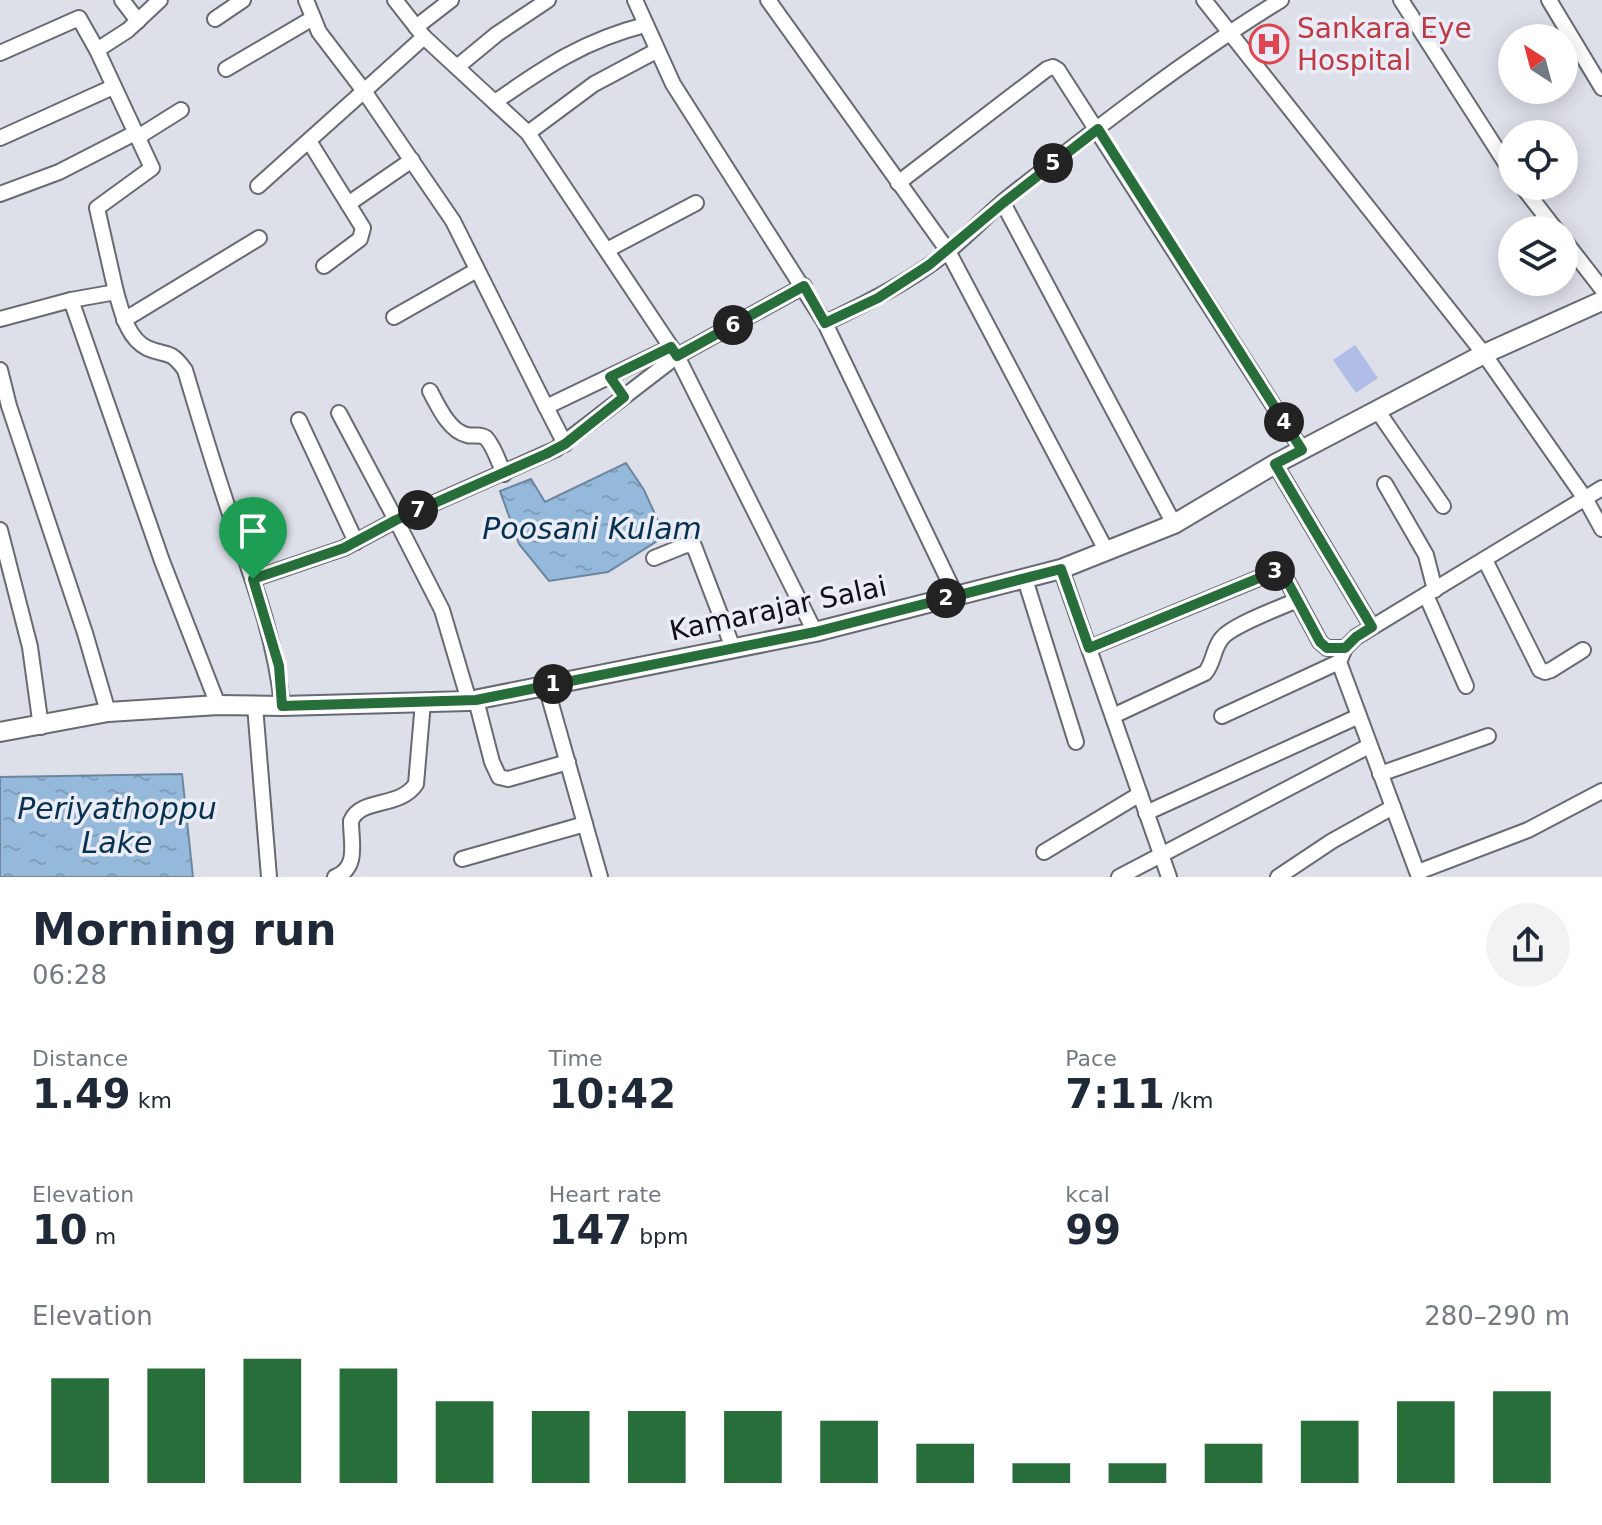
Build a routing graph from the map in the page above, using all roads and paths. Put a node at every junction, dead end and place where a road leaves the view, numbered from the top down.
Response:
1 (122, 0) edge
2 (160, 0) edge
3 (243, 0) edge
4 (306, 0) edge
5 (395, 0) edge
6 (451, 0) edge
7 (548, 0) edge
8 (635, 0) edge
9 (768, 0) edge
10 (1204, 0) edge
11 (1281, 0) edge
12 (1401, 0) edge
13 (1549, 0) edge
14 (313, 18) junction
15 (215, 19) dead end
16 (138, 21) junction
17 (645, 25) junction
18 (420, 32) junction
19 (1229, 32) junction
20 (97, 50) junction
21 (656, 51) junction
22 (0, 53) edge
23 (457, 67) junction
24 (226, 69) dead end
25 (113, 87) junction
26 (1602, 88) edge
27 (364, 91) junction
28 (495, 102) junction
29 (181, 110) dead end
30 (1098, 129) junction
31 (528, 133) junction
32 (136, 135) junction
33 (0, 138) edge
34 (309, 141) junction
35 (1498, 151) edge
36 (412, 160) junction
37 (898, 183) junction
38 (258, 186) dead end
39 (0, 194) edge
40 (1533, 200) edge
41 (696, 203) dead end
42 (1003, 203) junction
43 (348, 204) junction
44 (1545, 216) edge
45 (259, 238) dead end
46 (607, 250) junction
47 (948, 251) junction
48 (1578, 258) edge
49 (324, 266) dead end
50 (477, 270) junction
51 (804, 286) junction
52 (1602, 289) edge
53 (116, 292) junction
54 (71, 300) junction
55 (1602, 301) edge
56 (394, 317) dead end
57 (0, 319) edge
58 (124, 320) junction
59 (825, 323) junction
60 (674, 352) junction
61 (1484, 354) junction
62 (0, 370) edge
63 (610, 377) junction
64 (430, 391) dead end
65 (624, 397) junction
66 (546, 407) junction
67 (1377, 410) junction
68 (339, 413) dead end
69 (299, 420) dead end
70 (565, 444) junction
71 (1302, 450) junction
72 (1275, 464) junction
73 (504, 474) junction
74 (1385, 484) dead end
75 (1602, 488) edge
76 (1586, 500) junction
77 (1443, 506) dead end
78 (396, 520) junction
79 (1174, 524) junction
80 (1602, 529) edge
81 (0, 530) edge
82 (356, 542) junction
83 (1107, 552) junction
84 (654, 558) dead end
85 (1485, 560) junction
86 (1061, 569) junction
87 (253, 579) junction
88 (1025, 579) junction
89 (1430, 592) junction
90 (956, 596) junction
91 (1297, 600) junction
92 (1372, 627) junction
93 (815, 632) junction
94 (733, 648) junction
95 (1089, 648) junction
96 (1583, 650) dead end
97 (1342, 655) junction
98 (546, 686) junction
99 (1466, 686) dead end
100 (473, 700) junction
101 (423, 702) junction
102 (218, 705) junction
103 (255, 706) junction
104 (282, 706) junction
105 (108, 712) junction
106 (1113, 716) junction
107 (1222, 716) dead end
108 (1357, 717) junction
109 (41, 727) junction
110 (0, 732) edge
111 (1488, 736) dead end
112 (1076, 742) dead end
113 (1369, 746) junction
114 (568, 762) junction
115 (1380, 774) junction
116 (1602, 791) edge
117 (1140, 794) junction
118 (1393, 807) junction
119 (1146, 813) junction
120 (585, 824) junction
121 (1044, 852) dead end
122 (1162, 856) junction
123 (462, 859) dead end
124 (1419, 875) edge
125 (269, 877) edge
126 (335, 877) edge
127 (600, 877) edge
128 (1119, 877) edge
129 (1169, 877) edge
130 (1278, 877) edge

1 - 16 street
2 - 16 street
3 - 15 street
4 - 14 street
5 - 18 street
6 - 18 street
7 - 23 street
8 - 17 street
9 - 37 street
10 - 19 street
11 - 19 street
12 - 35 street
13 - 26 street
14 - 24 street
14 - 27 street
16 - 20 street
17 - 21 street
17 - 28 street
18 - 23 street
18 - 27 street
19 - 30 street
19 - 61 street
20 - 22 street
20 - 25 street
21 - 31 street
21 - 51 street
23 - 28 street
25 - 32 street
25 - 33 street
27 - 34 street
27 - 36 street
28 - 31 street
29 - 32 street
30 - 37 street
30 - 42 street
30 - 71 street
31 - 46 street
32 - 39 street
32 - 53 street
34 - 38 street
34 - 43 street
36 - 43 street
36 - 50 street
37 - 47 street
40 - 44 street
41 - 46 street
42 - 47 street
42 - 79 street
43 - 49 street
45 - 58 street
46 - 60 street
47 - 59 street
47 - 83 street
48 - 52 street
50 - 56 street
50 - 66 street
51 - 59 street
51 - 60 street
53 - 54 street
53 - 58 street
54 - 57 street
54 - 102 street
55 - 61 main road, Kamarajar Salai
58 - 87 street
59 - 90 street
60 - 63 street
60 - 65 street
60 - 93 street
61 - 67 main road, Kamarajar Salai
61 - 76 street
62 - 105 street
63 - 65 street
63 - 66 street
64 - 73 street
65 - 70 street
66 - 70 street
67 - 71 main road, Kamarajar Salai
67 - 77 street
68 - 78 street
69 - 82 street
70 - 73 street
71 - 72 main road, Kamarajar Salai
72 - 79 main road, Kamarajar Salai
72 - 92 street
73 - 78 street
74 - 89 street
75 - 76 street
76 - 80 street
76 - 85 street
78 - 82 street
78 - 100 street
79 - 83 main road, Kamarajar Salai
81 - 109 street
82 - 87 street
83 - 86 main road, Kamarajar Salai
84 - 94 street
85 - 89 street
85 - 96 street
86 - 88 main road, Kamarajar Salai
86 - 95 street
87 - 104 street
88 - 90 main road, Kamarajar Salai
88 - 112 street
89 - 92 street
89 - 99 street
90 - 93 main road, Kamarajar Salai
91 - 95 street
91 - 97 street
91 - 106 street
92 - 97 street
93 - 94 main road, Kamarajar Salai
94 - 98 main road, Kamarajar Salai
95 - 106 street
97 - 107 street
97 - 108 street
98 - 100 main road, Kamarajar Salai
98 - 114 street
100 - 101 main road, Kamarajar Salai
100 - 114 street
101 - 104 main road, Kamarajar Salai
101 - 126 street
102 - 103 main road, Kamarajar Salai
102 - 105 main road, Kamarajar Salai
103 - 104 main road, Kamarajar Salai
103 - 125 street
105 - 109 main road, Kamarajar Salai
106 - 117 street
108 - 113 street
108 - 119 street
109 - 110 main road, Kamarajar Salai
111 - 115 street
113 - 115 street
113 - 122 street
114 - 120 street
115 - 118 street
116 - 124 street
117 - 119 street
117 - 121 street
118 - 124 street
118 - 130 street
119 - 122 street
120 - 123 street
120 - 127 street
122 - 128 street
122 - 129 street

